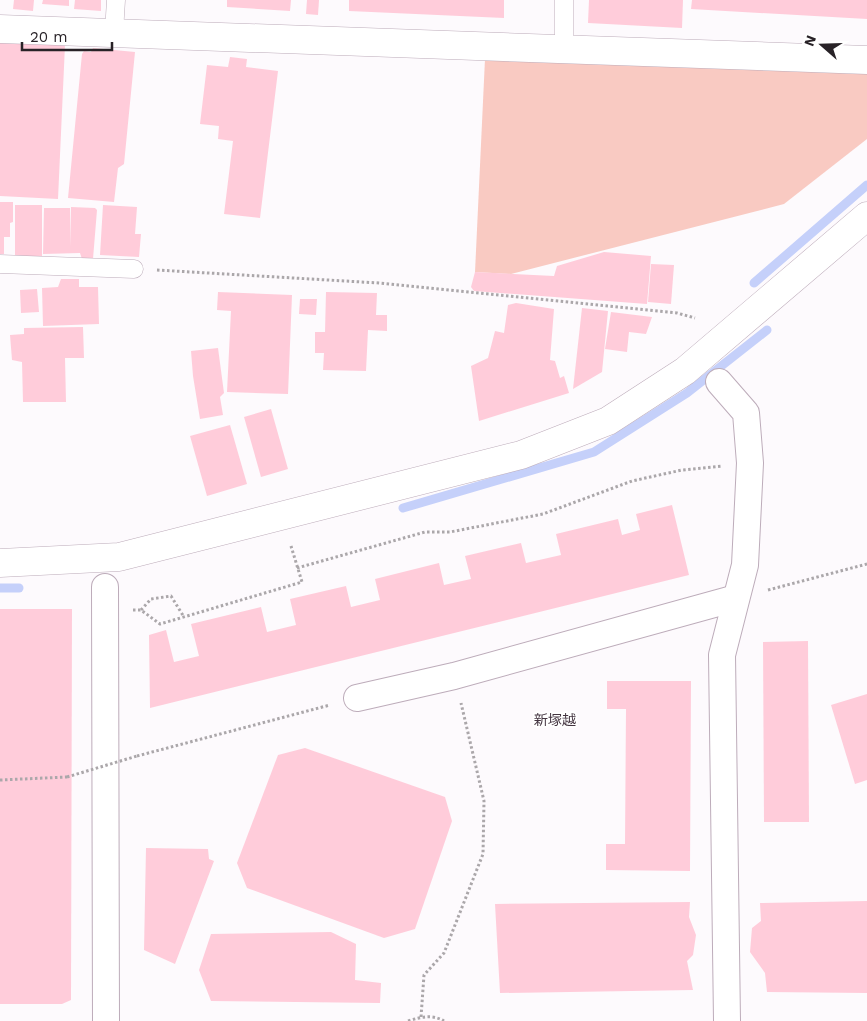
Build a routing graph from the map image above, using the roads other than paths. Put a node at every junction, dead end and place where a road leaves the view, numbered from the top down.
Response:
1 (116, 0) edge
2 (564, 0) edge
3 (0, 28) edge
4 (114, 32) junction
5 (564, 48) junction
6 (867, 60) edge
7 (867, 216) edge
8 (0, 264) edge
9 (134, 269) road end
10 (719, 382) dead end
11 (0, 563) edge
12 (736, 598) junction
13 (105, 599) road end
14 (357, 698) road end
15 (106, 1021) edge
16 (727, 1021) edge

1 - 4 lane
2 - 5 lane
3 - 4 street
4 - 5 street
5 - 6 street
7 - 11 street
8 - 9 lane
10 - 12 street
12 - 14 street
12 - 16 street
13 - 15 street

